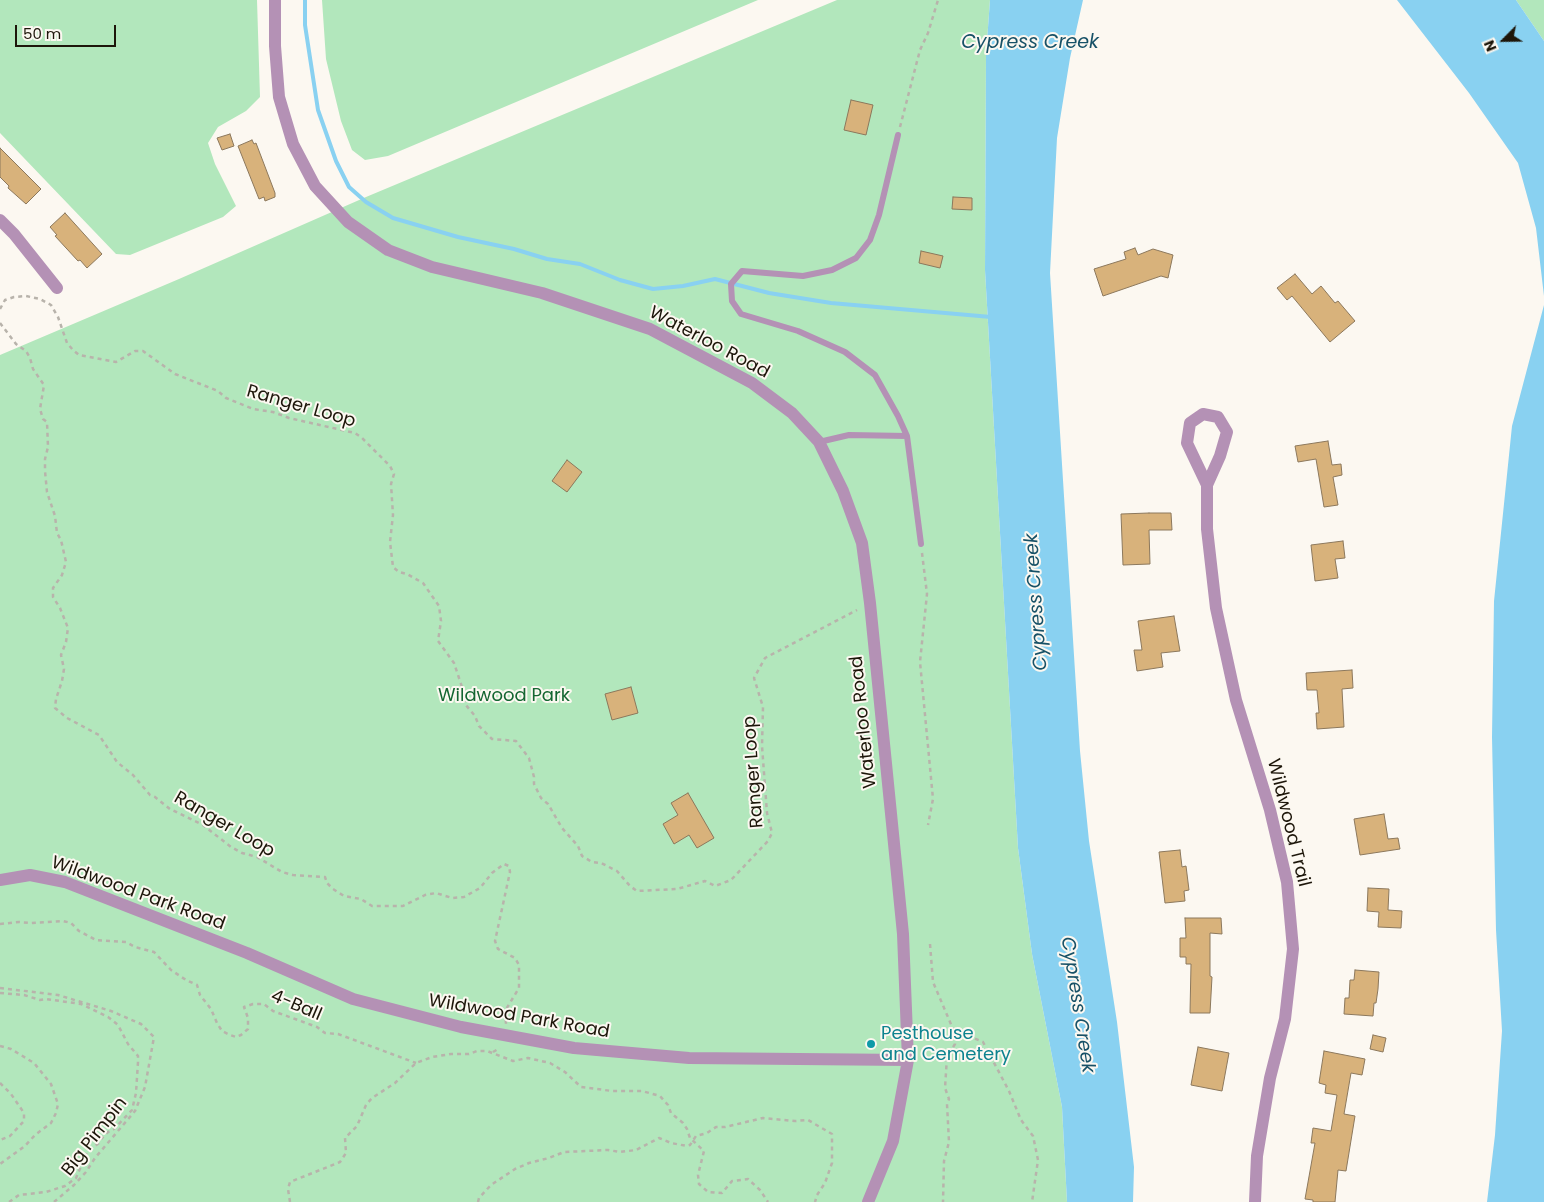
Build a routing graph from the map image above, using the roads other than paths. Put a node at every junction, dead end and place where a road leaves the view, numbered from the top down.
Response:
1 (275, 0) edge
2 (898, 135) road end
3 (0, 220) edge
4 (57, 288) dead end
5 (907, 436) junction
6 (820, 442) junction
7 (1207, 485) junction
8 (921, 544) road end
9 (0, 880) edge
10 (908, 1060) junction
11 (868, 1202) edge
12 (1255, 1202) edge

1 - 6 street, Waterloo Road
2 - 5 lane
3 - 4 street
5 - 6 lane
5 - 8 lane
6 - 10 street, Waterloo Road
7 - 7 street
7 - 12 street, Wildwood Trail
9 - 10 street, Wildwood Park Road
10 - 11 street, Waterloo Road

